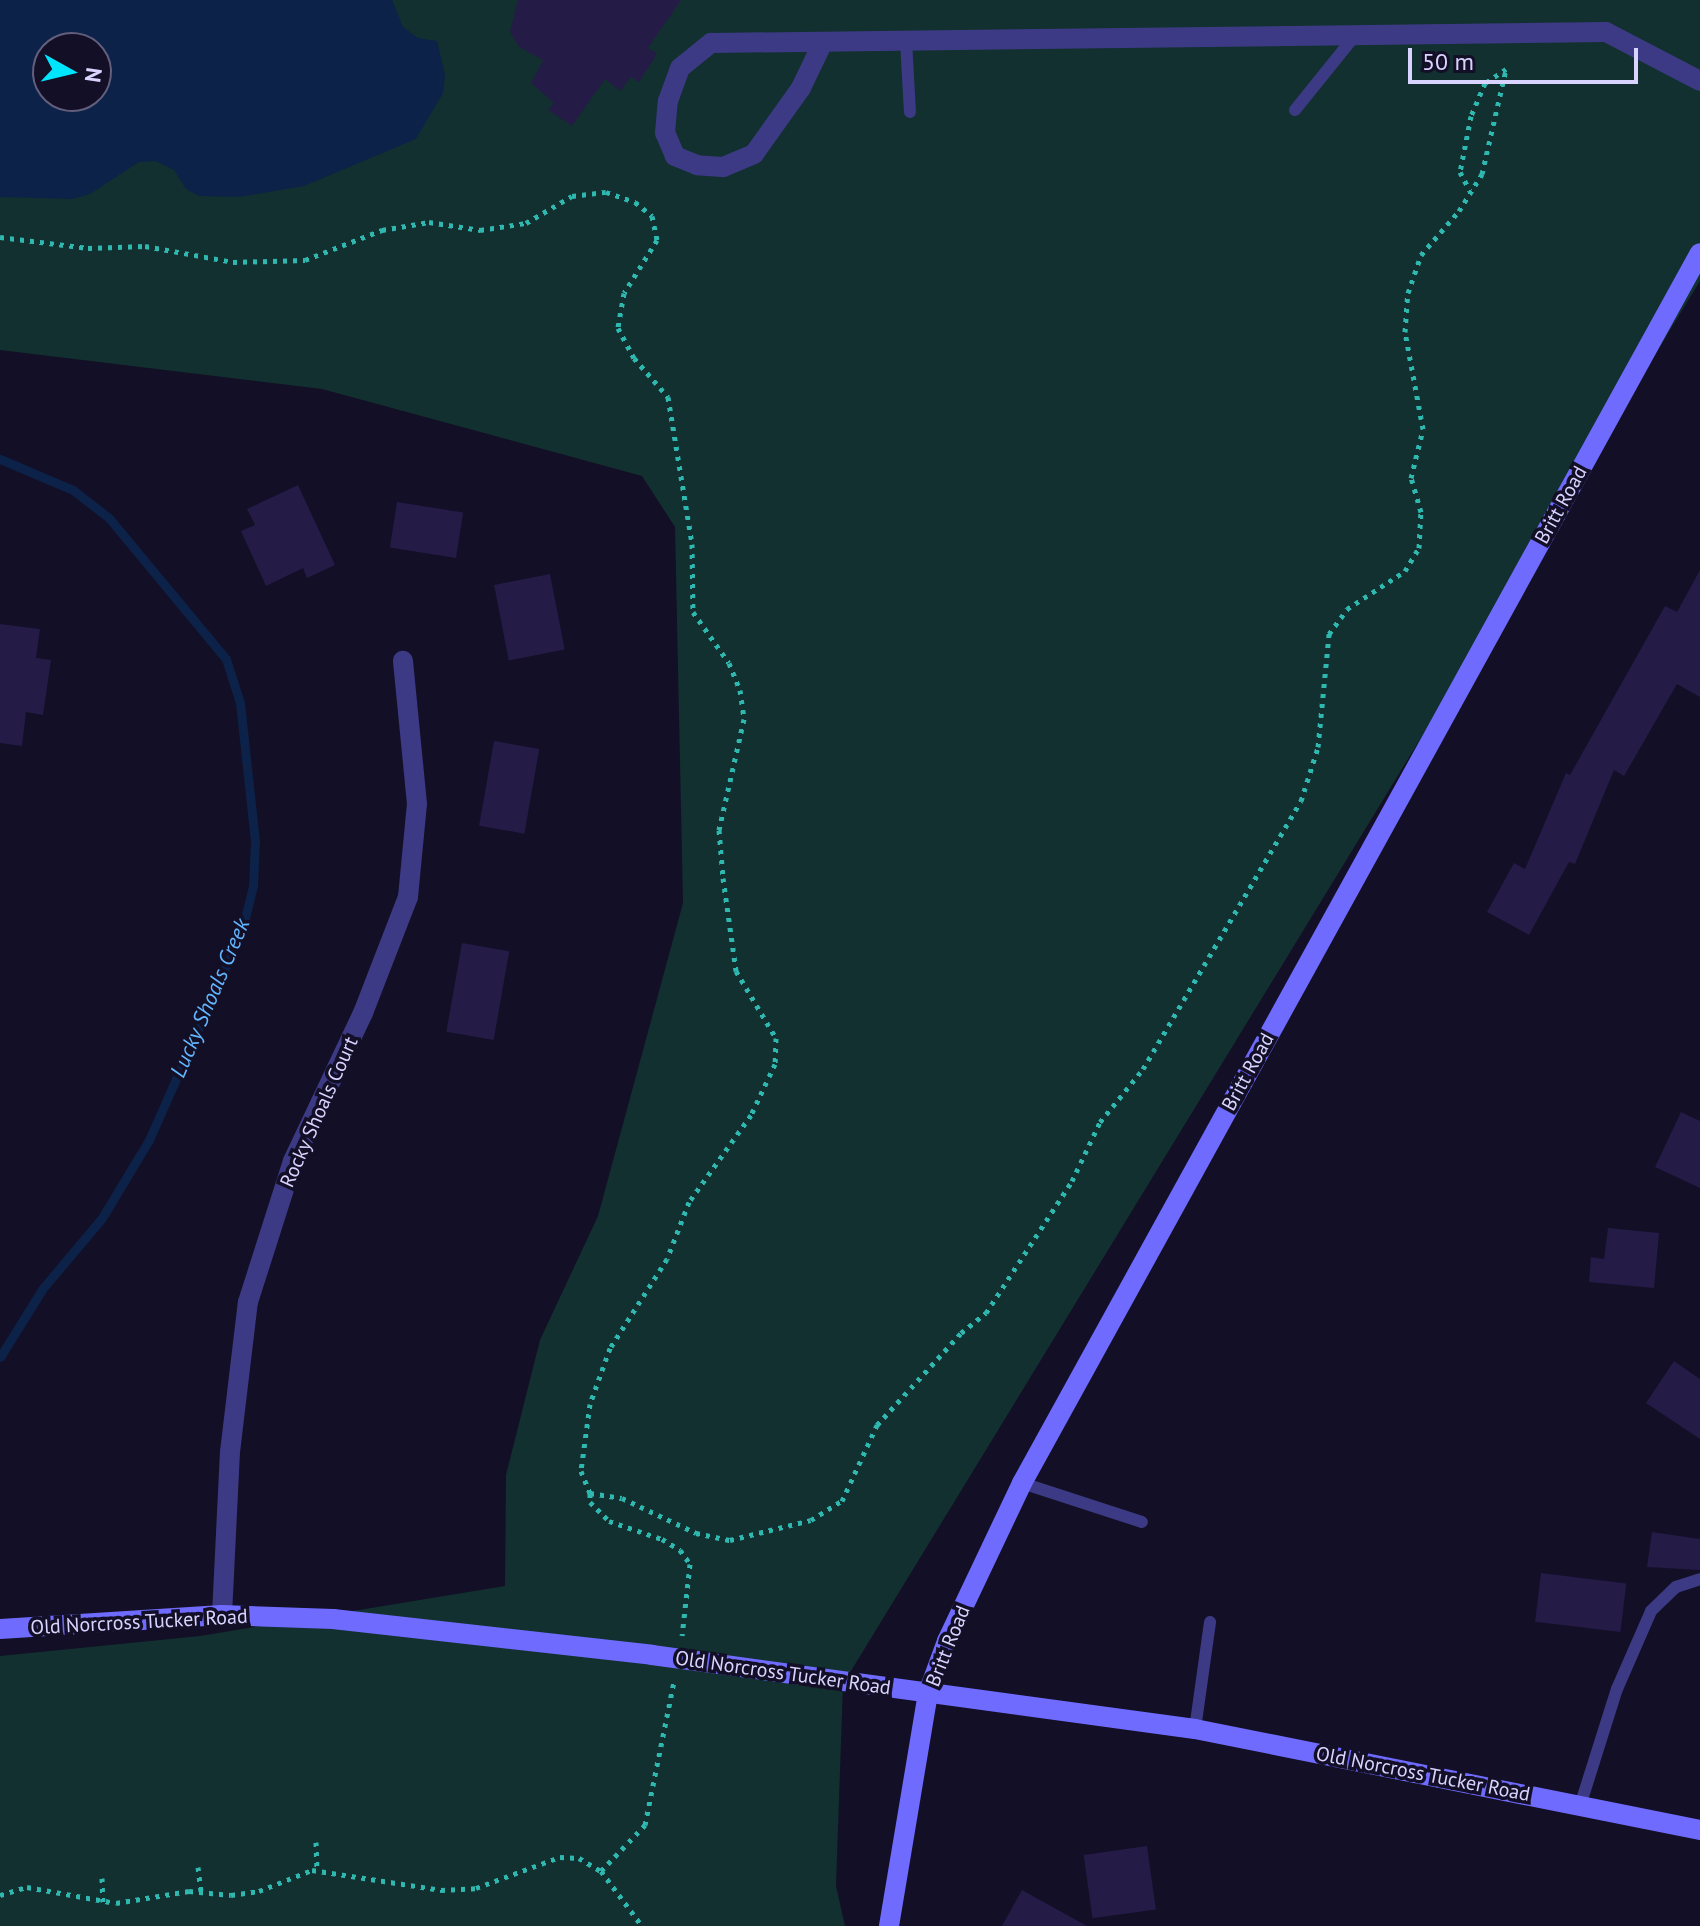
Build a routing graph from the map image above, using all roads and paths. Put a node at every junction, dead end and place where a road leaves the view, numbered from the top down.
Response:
1 (1354, 37) junction
2 (906, 41) junction
3 (823, 42) junction
4 (1700, 81) edge
5 (1295, 110) dead end
6 (910, 112) dead end
7 (1470, 191) junction
8 (0, 237) edge
9 (1700, 253) edge
10 (403, 661) dead end
11 (1022, 1483) junction
12 (590, 1493) junction
13 (1142, 1522) dead end
14 (1700, 1579) edge
15 (688, 1606) dead end
16 (222, 1615) junction
17 (1210, 1622) dead end
18 (0, 1629) edge
19 (928, 1693) junction
20 (667, 1722) dead end
21 (1195, 1729) junction
22 (1580, 1806) junction
23 (1700, 1830) edge
24 (316, 1842) dead end
25 (198, 1867) dead end
26 (317, 1870) junction
27 (601, 1871) junction
28 (102, 1878) dead end
29 (201, 1892) junction
30 (0, 1895) edge
31 (103, 1902) junction
32 (642, 1926) edge
33 (889, 1926) edge

1 - 2 street
1 - 4 street
1 - 5 lane
2 - 3 street
2 - 6 lane
3 - 3 street
7 - 7 path
7 - 12 path
8 - 12 path
9 - 11 street, Britt Road
10 - 16 street, Rocky Shoals Court
11 - 13 lane
11 - 19 street, Britt Road
12 - 15 path
14 - 22 lane
16 - 18 street, Old Norcross Tucker Road
16 - 19 street, Old Norcross Tucker Road
17 - 21 lane
19 - 21 street, Old Norcross Tucker Road
19 - 33 street, Britt Road
20 - 27 path
21 - 22 street, Old Norcross Tucker Road
22 - 23 street, Old Norcross Tucker Road
24 - 26 path
25 - 29 path
26 - 27 path
26 - 29 path
27 - 32 path
28 - 31 path
29 - 31 path
30 - 31 path

